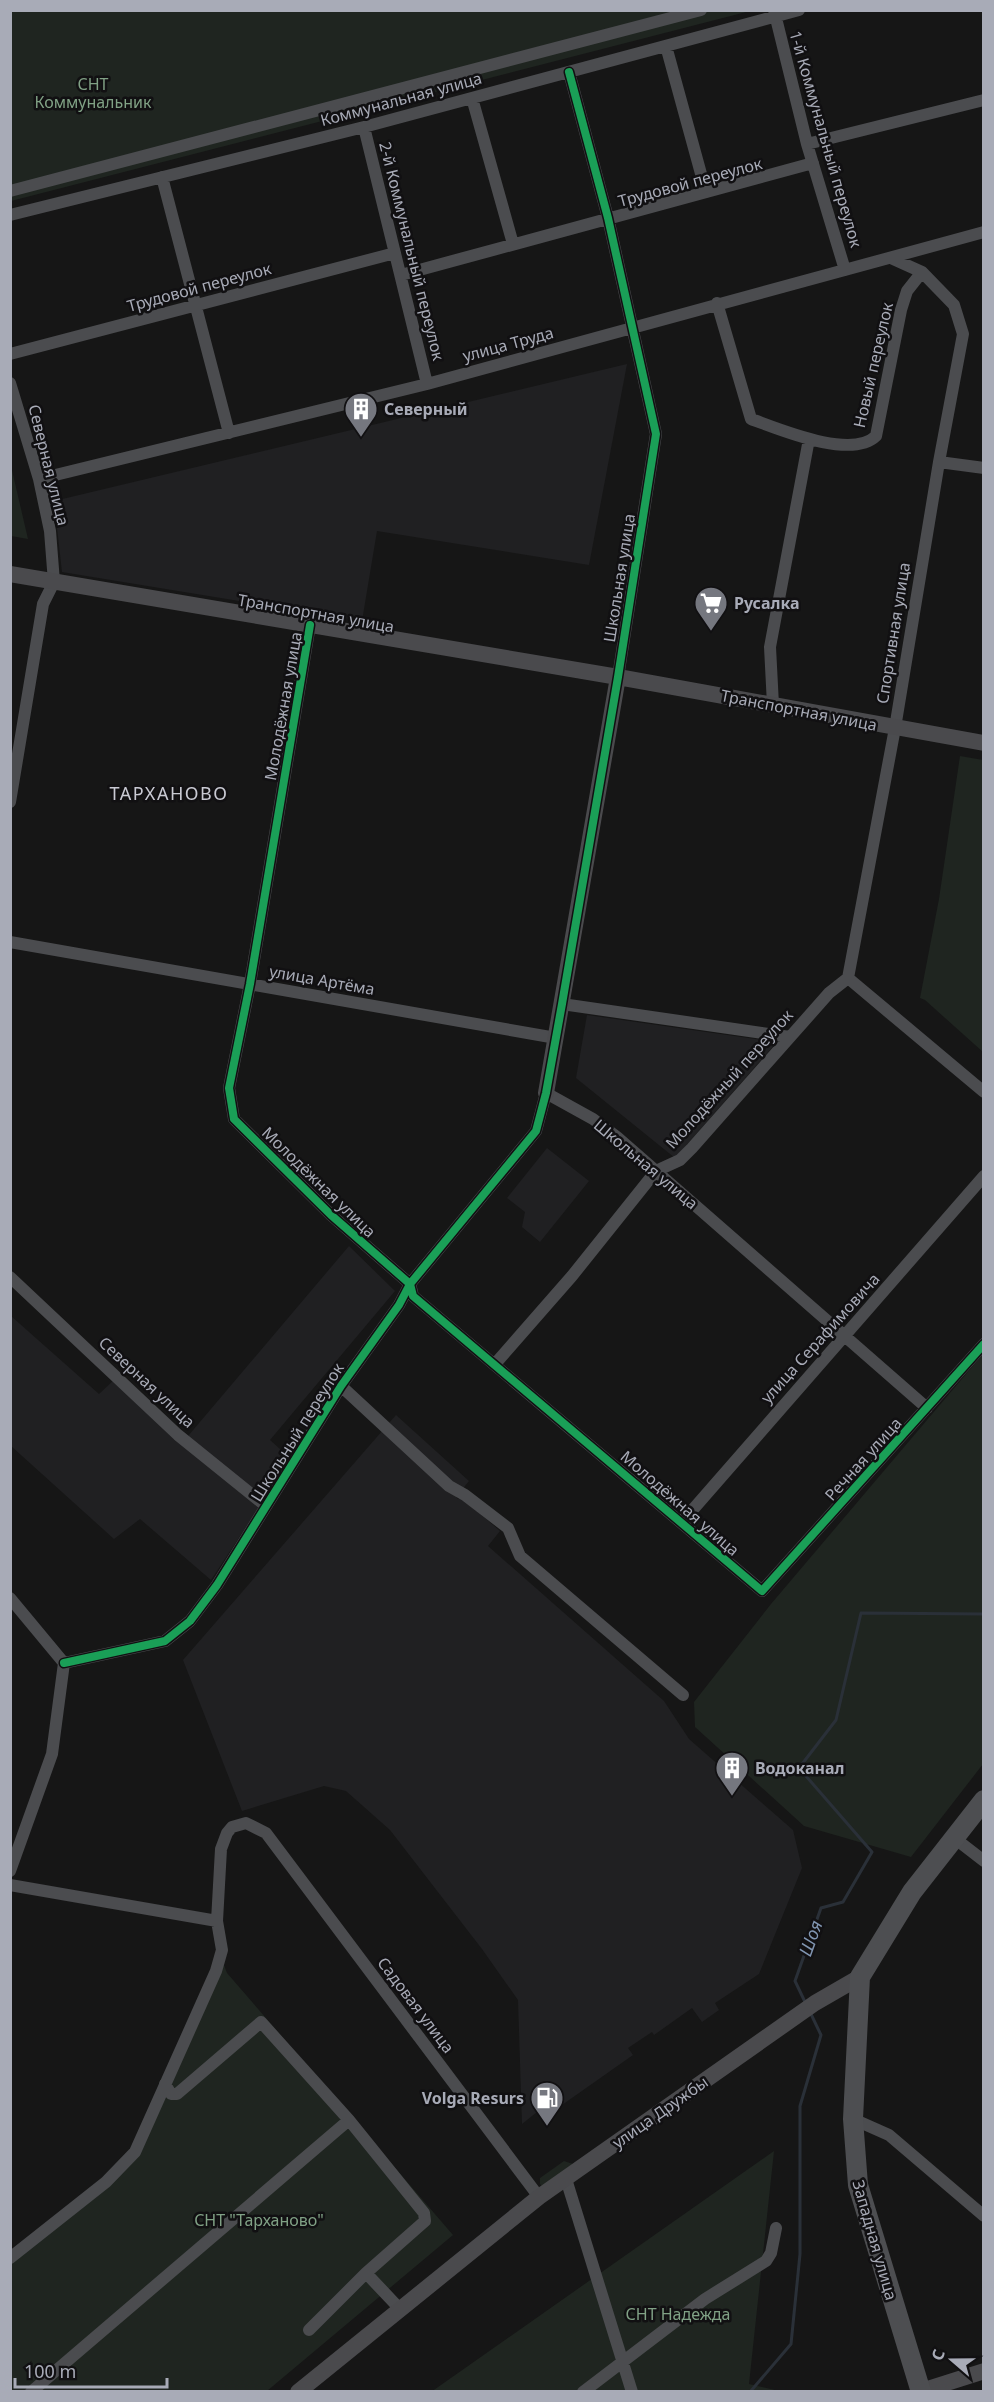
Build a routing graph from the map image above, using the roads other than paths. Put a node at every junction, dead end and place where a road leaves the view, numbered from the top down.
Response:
1 (701, 10) edge
2 (799, 10) edge
3 (774, 14) edge
4 (666, 46) junction
5 (569, 72) junction
6 (471, 98) junction
7 (984, 100) edge
8 (364, 126) junction
9 (807, 144) junction
10 (813, 163) junction
11 (162, 177) junction
12 (10, 191) edge
13 (706, 192) junction
14 (10, 215) edge
15 (608, 218) junction
16 (984, 232) edge
17 (513, 244) junction
18 (395, 253) junction
19 (891, 258) junction
20 (845, 270) junction
21 (922, 272) junction
22 (401, 275) junction
23 (717, 303) junction
24 (196, 305) junction
25 (632, 327) junction
26 (10, 354) edge
27 (10, 383) edge
28 (427, 384) junction
29 (229, 433) junction
30 (809, 439) junction
31 (939, 462) junction
32 (984, 468) edge
33 (39, 479) junction
34 (10, 574) edge
35 (54, 582) junction
36 (310, 625) junction
37 (618, 677) junction
38 (773, 705) junction
39 (895, 728) junction
40 (984, 743) edge
41 (10, 802) edge
42 (10, 942) edge
43 (848, 978) junction
44 (250, 984) junction
45 (562, 1004) junction
46 (790, 1037) junction
47 (556, 1038) junction
48 (984, 1092) edge
49 (546, 1093) junction
50 (656, 1171) junction
51 (984, 1176) edge
52 (10, 1277) edge
53 (410, 1284) junction
54 (843, 1336) junction
55 (984, 1344) edge
56 (495, 1364) junction
57 (341, 1386) junction
58 (927, 1408) junction
59 (266, 1506) junction
60 (682, 1522) junction
61 (762, 1592) joint
62 (10, 1598) edge
63 (63, 1663) junction
64 (683, 1695) dead end
65 (984, 1800) edge
66 (953, 1837) junction
67 (984, 1861) edge
68 (10, 1871) edge
69 (10, 1885) edge
70 (217, 1921) junction
71 (860, 1977) junction
72 (165, 2084) junction
73 (853, 2119) junction
74 (349, 2120) junction
75 (566, 2179) junction
76 (539, 2197) junction
77 (984, 2216) edge
78 (776, 2228) dead end
79 (10, 2258) edge
80 (366, 2273) junction
81 (399, 2308) junction
82 (309, 2330) dead end
83 (623, 2360) junction
84 (984, 2371) edge
85 (31, 2391) edge
86 (298, 2391) edge
87 (583, 2391) edge
88 (632, 2391) edge
89 (921, 2391) edge

1 - 12 street
2 - 3 street, Коммунальная улица
3 - 4 street, Коммунальная улица
3 - 9 street, 1-й Коммунальный переулок
4 - 5 street, Коммунальная улица
4 - 13 street
5 - 6 street, Коммунальная улица
5 - 15 street, Школьная улица
6 - 8 street, Коммунальная улица
6 - 17 street
7 - 9 street
8 - 11 street, Коммунальная улица
8 - 18 street, 2-й Коммунальный переулок
9 - 10 street, 1-й Коммунальный переулок
10 - 13 street, Трудовой переулок
10 - 20 street, 1-й Коммунальный переулок
11 - 14 street, Коммунальная улица
11 - 24 street
13 - 15 street, Трудовой переулок
15 - 17 street, Трудовой переулок
15 - 25 street, Школьная улица
16 - 19 street, улица Труда
17 - 22 street, Трудовой переулок
18 - 22 street, 2-й Коммунальный переулок
18 - 24 street, Трудовой переулок
19 - 20 street, улица Труда
19 - 21 street, Спортивная улица
20 - 23 street, улица Труда
21 - 30 street, Новый переулок
21 - 31 street, Спортивная улица
22 - 28 street, 2-й Коммунальный переулок
23 - 25 street, улица Труда
23 - 30 street, Новый переулок
24 - 26 street, Трудовой переулок
24 - 29 street
25 - 28 street, улица Труда
25 - 37 street, Школьная улица
27 - 33 street, Северная улица
28 - 29 street, улица Труда
29 - 33 street, улица Труда
30 - 38 street
31 - 32 street
31 - 39 street, Спортивная улица
33 - 35 street, Северная улица
34 - 35 street, Транспортная улица
35 - 36 street, Транспортная улица
35 - 41 street, Северная улица
36 - 37 street, Транспортная улица
36 - 44 street, Молодёжная улица
37 - 38 street, Транспортная улица
37 - 45 street, Школьная улица
38 - 39 street, Транспортная улица
39 - 40 street, Транспортная улица
39 - 43 street, Спортивная улица
42 - 44 street, улица Артёма
43 - 46 street, Молодёжный переулок
43 - 48 street
44 - 47 street, улица Артёма
44 - 53 street, Молодёжная улица
45 - 46 street
45 - 47 street, Школьная улица
46 - 50 street, Молодёжный переулок
47 - 49 street, Школьная улица
49 - 50 street, Школьная улица
49 - 53 street, Школьный переулок
50 - 54 street, Школьная улица
50 - 56 street, Молодёжный переулок
51 - 54 street, улица Серафимовича
52 - 59 street, Северная улица
53 - 56 street, Молодёжная улица
53 - 57 street, Школьный переулок
54 - 58 street, Школьная улица
54 - 60 street, улица Серафимовича
55 - 58 street, Речная улица
56 - 60 street, Молодёжная улица
57 - 59 street, Школьный переулок
57 - 64 street
58 - 61 street, Речная улица
59 - 63 street, Школьный переулок
60 - 61 street, Молодёжная улица
62 - 63 street
63 - 68 street
65 - 66 main road, улица Дружбы
66 - 67 street
66 - 71 main road, улица Дружбы
69 - 70 street
70 - 72 street
70 - 76 street, Садовая улица
71 - 73 main road, Западная улица
71 - 75 street, улица Дружбы
72 - 74 street
72 - 79 street
73 - 77 street
73 - 89 main road, Западная улица
74 - 80 street
74 - 85 street
75 - 76 street, улица Дружбы
75 - 83 street
76 - 81 street, улица Дружбы
78 - 83 street
80 - 81 street
80 - 82 street
81 - 86 street, улица Дружбы
83 - 87 street
83 - 88 street
84 - 89 street

